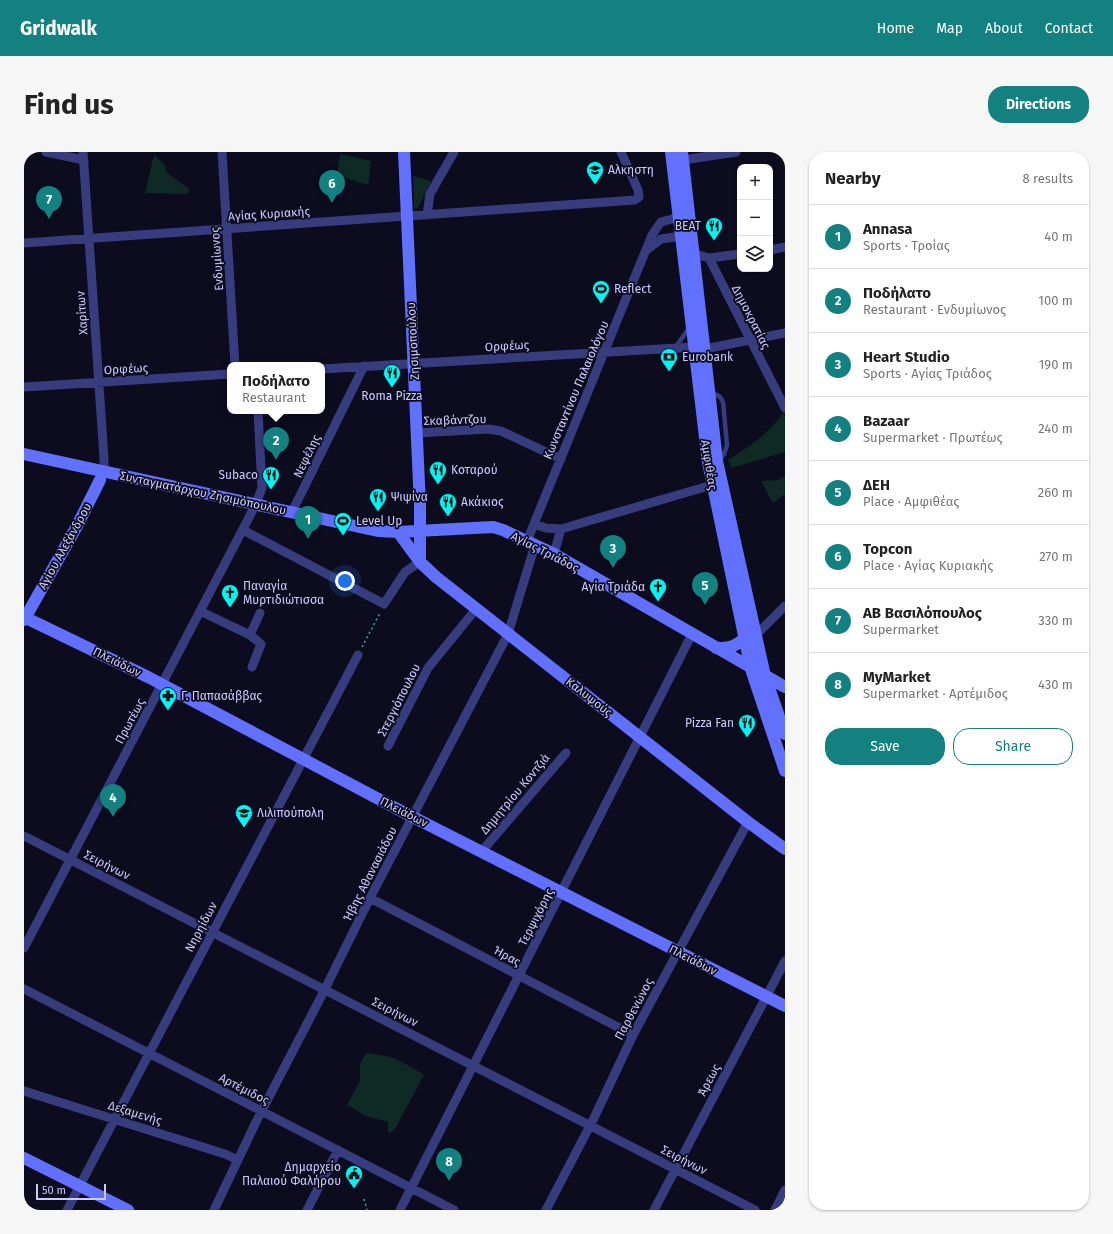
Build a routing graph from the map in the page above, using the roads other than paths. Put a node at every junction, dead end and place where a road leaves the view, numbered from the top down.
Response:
1 (46, 152) edge
2 (222, 152) edge
3 (404, 152) edge
4 (454, 152) edge
5 (621, 152) edge
6 (671, 152) edge
7 (736, 152) edge
8 (83, 156) edge
9 (683, 156) edge
10 (427, 215) junction
11 (407, 216) junction
12 (679, 217) junction
13 (691, 222) junction
14 (227, 229) junction
15 (681, 236) junction
16 (89, 239) junction
17 (24, 243) edge
18 (785, 247) edge
19 (648, 249) junction
20 (773, 249) edge
21 (695, 254) junction
22 (737, 254) edge
23 (708, 258) junction
24 (692, 326) junction
25 (785, 333) edge
26 (750, 340) junction
27 (675, 348) junction
28 (700, 348) junction
29 (605, 352) junction
30 (235, 362) edge
31 (414, 364) junction
32 (364, 366) junction
33 (325, 369) edge
34 (227, 374) edge
35 (99, 382) junction
36 (24, 387) edge
37 (785, 408) edge
38 (258, 414) edge
39 (417, 433) junction
40 (24, 454) edge
41 (561, 459) junction
42 (102, 476) junction
43 (712, 485) junction
44 (256, 504) junction
45 (420, 506) junction
46 (292, 512) junction
47 (534, 524) junction
48 (561, 529) junction
49 (243, 530) junction
50 (420, 531) junction
51 (398, 532) junction
52 (531, 543) junction
53 (554, 554) junction
54 (420, 562) junction
55 (785, 606) edge
56 (476, 609) junction
57 (200, 611) junction
58 (260, 613) dead end
59 (24, 618) edge
60 (508, 634) junction
61 (692, 634) junction
62 (250, 635) junction
63 (750, 636) junction
64 (716, 648) junction
65 (358, 655) road end
66 (252, 667) dead end
67 (751, 669) junction
68 (765, 676) junction
69 (162, 685) junction
70 (785, 687) edge
71 (785, 734) edge
72 (640, 738) junction
73 (388, 746) dead end
74 (566, 753) dead end
75 (303, 759) junction
76 (785, 771) edge
77 (414, 816) junction
78 (748, 822) junction
79 (24, 836) edge
80 (785, 849) edge
81 (482, 851) junction
82 (70, 860) junction
83 (562, 892) junction
84 (370, 898) junction
85 (212, 932) junction
86 (24, 948) edge
87 (677, 952) junction
88 (785, 961) edge
89 (519, 976) junction
90 (24, 989) edge
91 (325, 990) junction
92 (767, 997) junction
93 (785, 1006) edge
94 (632, 1036) junction
95 (149, 1053) junction
96 (473, 1066) junction
97 (24, 1091) edge
98 (262, 1111) junction
99 (115, 1119) junction
100 (590, 1126) junction
101 (338, 1150) junction
102 (24, 1158) edge
103 (238, 1160) junction
104 (674, 1169) junction
105 (80, 1186) junction
106 (412, 1188) junction
107 (785, 1190) edge
108 (67, 1210) edge
109 (128, 1210) edge
110 (214, 1210) edge
111 (307, 1210) edge
112 (400, 1210) edge
113 (454, 1210) edge
114 (546, 1210) edge
115 (654, 1210) edge
116 (756, 1210) edge
117 (775, 1210) edge

1 - 8 street
2 - 14 street, Ενδυμίωνος
3 - 11 street, Ζησιμοπούλου
4 - 10 street
5 - 10 street, Αγίας Κυριακής
6 - 12 street, Αμφιθέας
7 - 9 street
8 - 16 street, Χαρίτων
9 - 13 street, Αμφιθέας
10 - 11 street, Αγίας Κυριακής
11 - 14 street, Αγίας Κυριακής
11 - 31 street, Ζησιμοπούλου
12 - 15 street, Αμφιθέας
12 - 19 street, Κωνσταντίνου Παλαιολόγου
13 - 15 street
13 - 21 street, Αμφιθέας
14 - 16 street, Αγίας Κυριακής
14 - 30 street, Ενδυμίωνος
15 - 19 street
15 - 24 street, Αμφιθέας
16 - 17 street, Αγίας Κυριακής
16 - 35 street, Χαρίτων
18 - 20 street
19 - 29 street, Κωνσταντίνου Παλαιολόγου
21 - 23 street
21 - 28 street, Αμφιθέας
22 - 23 street
23 - 26 street, Δημοκρατίας
24 - 27 lane
24 - 28 street, Αμφιθέας
25 - 26 street, Ορφέως
26 - 28 street, Ορφέως
26 - 37 street, Δημοκρατίας
27 - 28 street, Ορφέως
27 - 29 street, Ορφέως
28 - 43 street, Αμφιθέας
28 - 63 street, Αμφιθέας
29 - 31 street, Ορφέως
29 - 41 street, Κωνσταντίνου Παλαιολόγου
31 - 32 street, Ορφέως
31 - 39 street, Ζησιμοπούλου
32 - 33 street, Ορφέως
32 - 46 street, Νεφέλης
34 - 35 street, Ορφέως
35 - 36 street, Ορφέως
35 - 42 street, Χαρίτων
38 - 44 street
39 - 41 street, Σκαβάντζου
39 - 45 street, Ζησιμοπούλου
40 - 42 street, Συνταγματάρχου Ζησιμόπουλου
41 - 47 street, Κωνσταντίνου Παλαιολόγου
42 - 44 street, Συνταγματάρχου Ζησιμόπουλου
42 - 59 street, Αγίου Αλεξάνδρου
43 - 48 street
43 - 63 street, Αμφιθέας
44 - 46 street, Συνταγματάρχου Ζησιμόπουλου
44 - 49 street, Πρωτέως
45 - 50 street, Ζησιμοπούλου
45 - 51 street
46 - 51 street, Συνταγματάρχου Ζησιμόπουλου
47 - 48 street
47 - 52 street, Κωνσταντίνου Παλαιολόγου
48 - 53 street
49 - 54 street
49 - 57 street, Πρωτέως
50 - 51 street, Συνταγματάρχου Ζησιμόπουλου
50 - 52 street, Αγίας Τριάδος
50 - 54 street
51 - 54 street, Καλυψούς
52 - 53 street, Αγίας Τριάδος
52 - 60 street, Ήβης Αθανασιάδου
53 - 61 street, Αγίας Τριάδος
54 - 56 street, Καλυψούς
55 - 63 street
56 - 60 street, Καλυψούς
56 - 73 street, Στεργιόπουλου
57 - 62 street
57 - 69 street, Πρωτέως
58 - 62 street
59 - 69 street, Πλειάδων
60 - 72 street, Καλυψούς
60 - 77 street, Ήβης Αθανασιάδου
61 - 64 street, Αγίας Τριάδος
61 - 72 street, Τερψιχόρης
62 - 66 street
63 - 64 street
63 - 67 street, Αμφιθέας
63 - 68 street, Αμφιθέας
64 - 67 street, Αγίας Τριάδος
65 - 75 street, Νηρηίδων
67 - 68 street, Αγίας Τριάδος
67 - 76 street, Αμφιθέας
68 - 70 street, Αγίας Τριάδος
68 - 71 street, Αμφιθέας
69 - 75 street, Πλειάδων
69 - 82 street, Πρωτέως
72 - 78 street, Καλυψούς
72 - 83 street, Τερψιχόρης
74 - 81 street, Δημητρίου Κοντζιά
75 - 77 street, Πλειάδων
75 - 85 street, Νηρηίδων
77 - 81 street, Πλειάδων
77 - 84 street, Ήβης Αθανασιάδου
78 - 80 street, Καλυψούς
78 - 87 street, Παρθενώνος
79 - 82 street, Σειρήνων
81 - 83 street, Πλειάδων
82 - 85 street, Σειρήνων
82 - 86 street, Πρωτέως
83 - 87 street, Πλειάδων
83 - 89 street, Τερψιχόρης
84 - 89 street, Ήρας
84 - 91 street, Ήβης Αθανασιάδου
85 - 91 street, Σειρήνων
85 - 95 street, Νηρηίδων
87 - 92 street, Πλειάδων
87 - 94 street, Παρθενώνος
88 - 92 street, Άρεως
89 - 94 street, Ήρας
89 - 96 street, Τερψιχόρης
90 - 95 street, Αρτέμιδος
91 - 96 street, Σειρήνων
91 - 98 street, Ήβης Αθανασιάδου
92 - 93 street, Πλειάδων
92 - 104 street, Άρεως
94 - 100 street, Παρθενώνος
95 - 98 street, Αρτέμιδος
95 - 99 street, Νηρηίδων
96 - 100 street, Σειρήνων
96 - 106 street, Τερψιχόρης
97 - 99 street, Δεξαμενής
98 - 101 street, Αρτέμιδος
98 - 103 street, Ήβης Αθανασιάδου
99 - 103 street, Δεξαμενής
99 - 105 street, Νηρηίδων
100 - 104 street, Σειρήνων
100 - 114 street, Παρθενώνος
101 - 106 street, Αρτέμιδος
101 - 111 street
102 - 105 street
103 - 110 street, Ήβης Αθανασιάδου
104 - 115 street, Άρεως
104 - 116 street, Σειρήνων
105 - 108 street, Νηρηίδων
105 - 109 street
106 - 112 street, Τερψιχόρης
106 - 113 street, Αρτέμιδος
107 - 117 street

